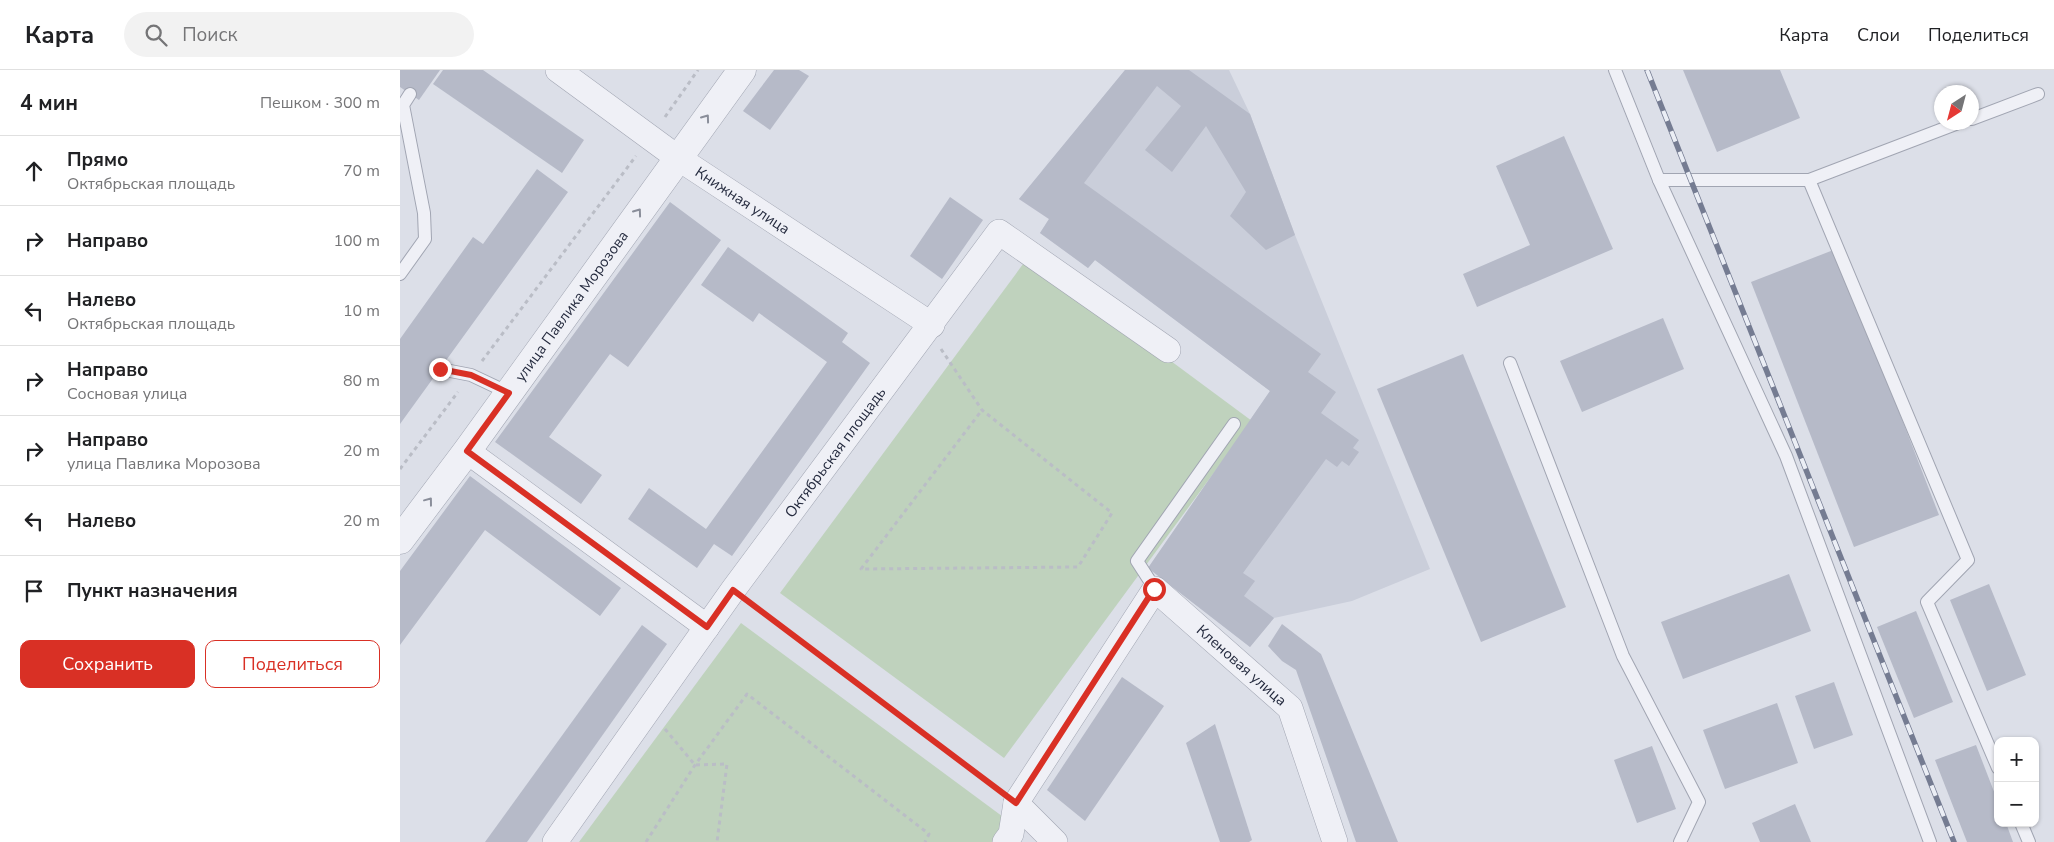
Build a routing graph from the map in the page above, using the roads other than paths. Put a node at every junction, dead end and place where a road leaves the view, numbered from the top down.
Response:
1 (558, 70) edge
2 (742, 70) edge
3 (1615, 70) edge
4 (410, 94) dead end
5 (2038, 94) dead end
6 (401, 106) edge
7 (1979, 115) edge
8 (1940, 130) edge
9 (678, 158) junction
10 (1659, 180) junction
11 (1808, 180) junction
12 (400, 274) edge
13 (930, 327) junction
14 (1168, 350) dead end
15 (1510, 363) dead end
16 (440, 369) dead end
17 (509, 393) junction
18 (1234, 424) dead end
19 (467, 451) junction
20 (400, 540) edge
21 (1154, 589) junction
22 (707, 627) junction
23 (1994, 759) edge
24 (1016, 803) junction
25 (2023, 827) edge
26 (555, 842) edge
27 (1005, 842) edge
28 (1054, 842) edge
29 (1335, 842) edge
30 (1680, 842) edge
31 (1930, 842) edge
32 (2029, 842) edge

1 - 9 street, Книжная улица
9 -> 2 street, улица Павлика Морозова
3 - 10 lane
4 - 6 lane
5 - 7 lane
6 - 12 lane
8 - 11 lane
9 - 13 street, Книжная улица
17 -> 9 street, улица Павлика Морозова
10 - 11 lane
10 - 31 lane
11 - 23 lane
13 - 14 street, Октябрьская площадь
13 - 22 street, Октябрьская площадь
15 - 30 lane
16 - 17 lane
17 - 19 street, улица Павлика Морозова
18 - 21 lane
20 -> 19 street, улица Павлика Морозова
19 - 22 street
21 - 24 street
21 - 29 street, Кленовая улица
22 - 26 street, Октябрьская площадь
24 - 27 street
24 - 28 street
25 - 32 lane

